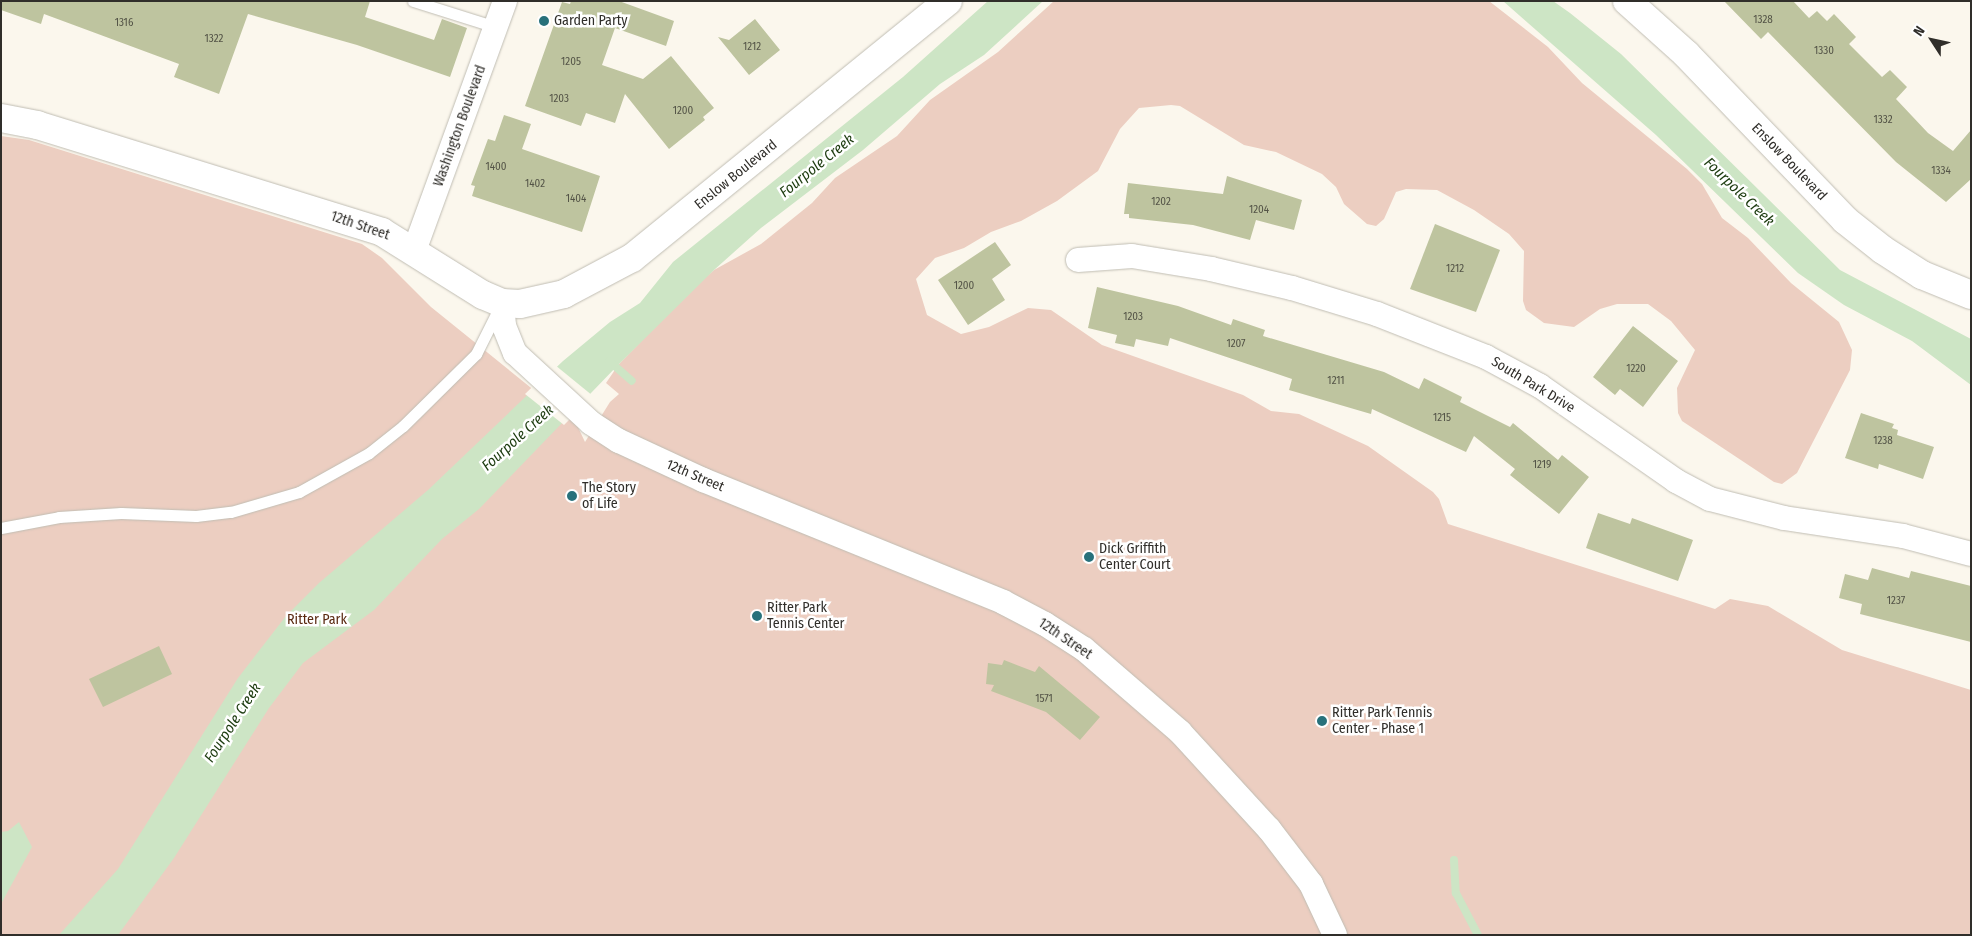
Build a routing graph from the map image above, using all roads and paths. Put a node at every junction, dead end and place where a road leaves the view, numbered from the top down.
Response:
1 (413, 1) edge
2 (505, 1) edge
3 (948, 1) edge
4 (1627, 1) edge
5 (496, 27) junction
6 (1, 118) edge
7 (414, 251) junction
8 (1078, 260) dead end
9 (1971, 295) edge
10 (502, 303) junction
11 (1, 528) edge
12 (1971, 554) edge
13 (1335, 935) edge

1 - 5 lane
2 - 5 street, Washington Boulevard
3 - 10 street, Enslow Boulevard
4 - 9 street, Enslow Boulevard
5 - 7 street, Washington Boulevard
6 - 7 street, 12th Street
7 - 10 street, 12th Street
8 - 12 street, South Park Drive
10 - 11 lane
10 - 13 street, 12th Street

